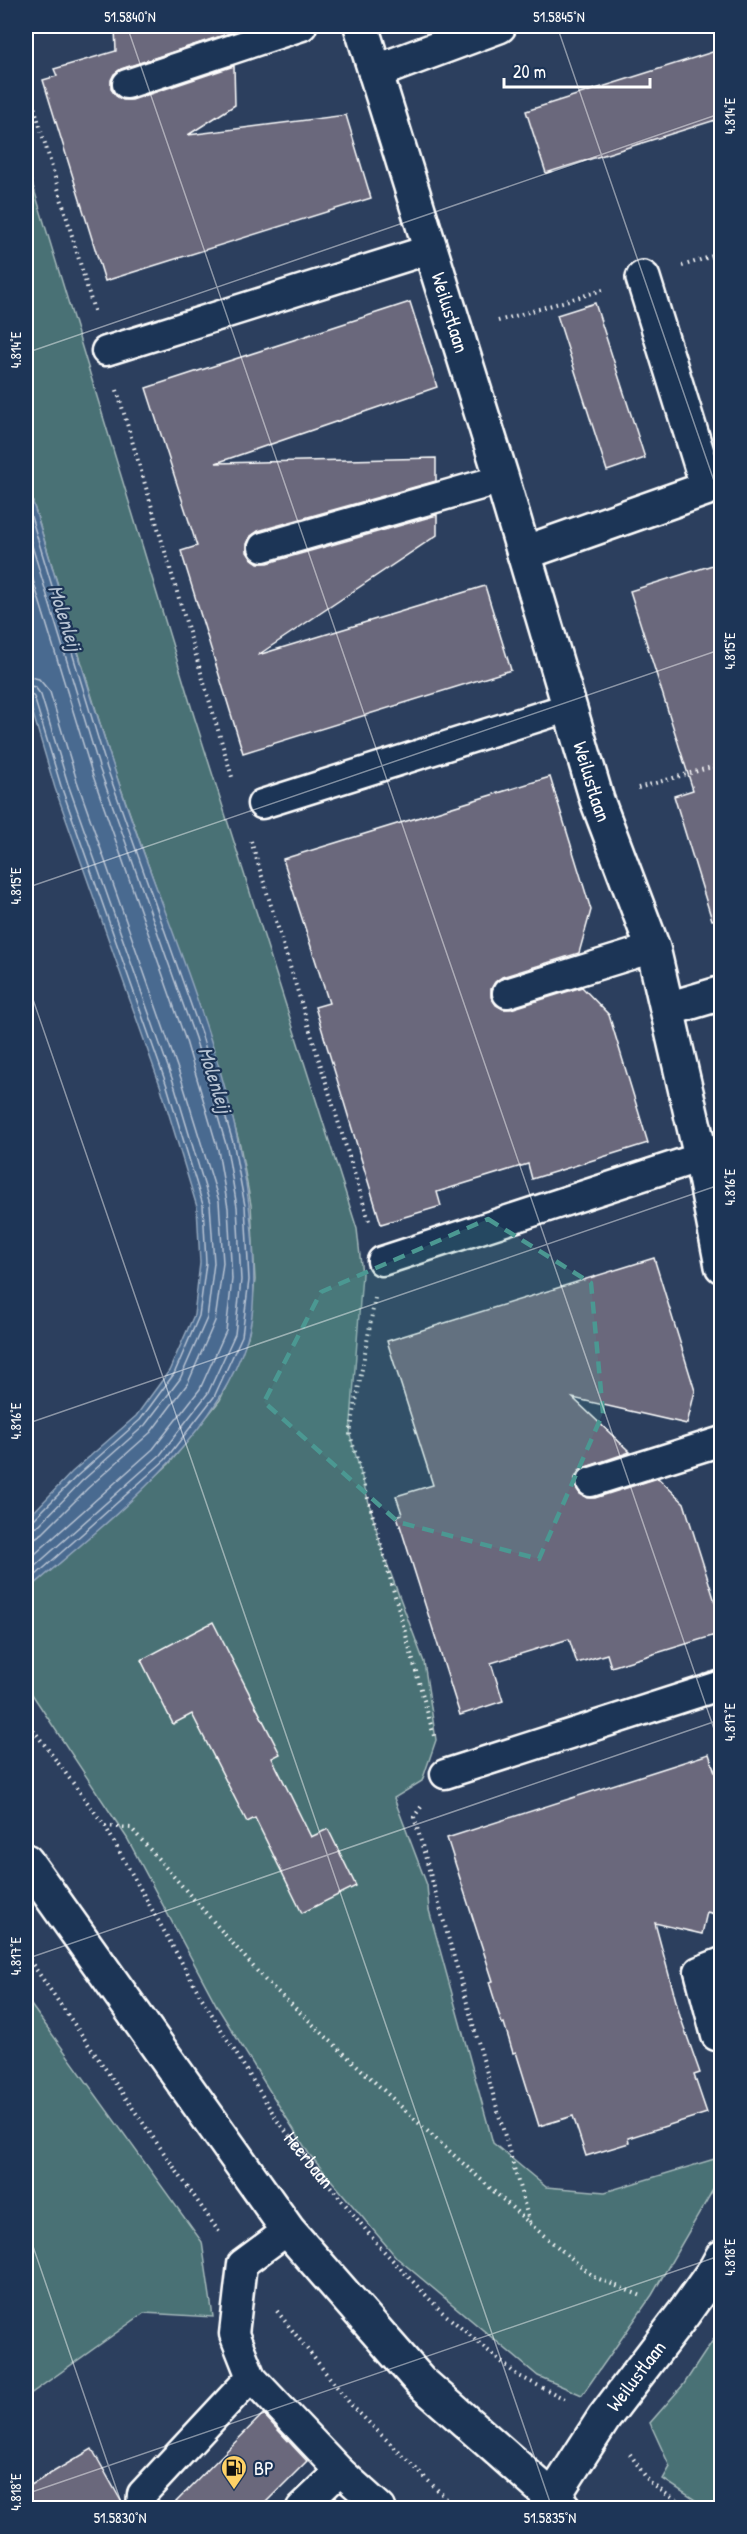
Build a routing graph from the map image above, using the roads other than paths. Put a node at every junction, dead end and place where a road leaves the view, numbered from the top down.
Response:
1 (302, 26) edge
2 (361, 26) edge
3 (499, 26) edge
4 (375, 72) junction
5 (127, 84) dead end
6 (431, 249) junction
7 (643, 278) road end
8 (106, 351) road end
9 (502, 479) junction
10 (263, 548) dead end
11 (524, 553) junction
12 (570, 707) junction
13 (252, 808) road end
14 (653, 948) junction
15 (507, 993) dead end
16 (722, 993) edge
17 (668, 1009) junction
18 (701, 1157) junction
19 (381, 1262) road end
20 (722, 1266) edge
21 (722, 1441) edge
22 (591, 1482) dead end
23 (722, 1685) edge
24 (445, 1774) road end
25 (26, 1861) edge
26 (722, 1962) edge
27 (716, 2036) dead end
28 (288, 2230) junction
29 (720, 2265) edge
30 (251, 2377) junction
31 (340, 2471) junction
32 (561, 2506) edge
33 (141, 2508) edge
34 (301, 2508) edge
35 (381, 2508) edge

1 - 5 lane
2 - 4 street, Weilustlaan
3 - 4 street
4 - 6 street, Weilustlaan
6 - 8 lane
6 - 9 street, Weilustlaan
7 - 11 street
9 - 10 lane
9 - 11 street, Weilustlaan
11 - 12 street, Weilustlaan
12 - 13 lane
12 - 14 street, Weilustlaan
14 - 15 lane
14 - 17 street, Weilustlaan
16 - 17 street
17 - 18 street, Weilustlaan
18 - 19 lane
18 - 20 street, Weilustlaan
21 - 22 lane
23 - 24 lane
25 - 28 street
26 - 27 lane
28 - 30 lane
28 - 32 street
29 - 32 street, Weilustlaan
30 - 31 lane
30 - 33 lane
31 - 34 lane
31 - 35 lane

